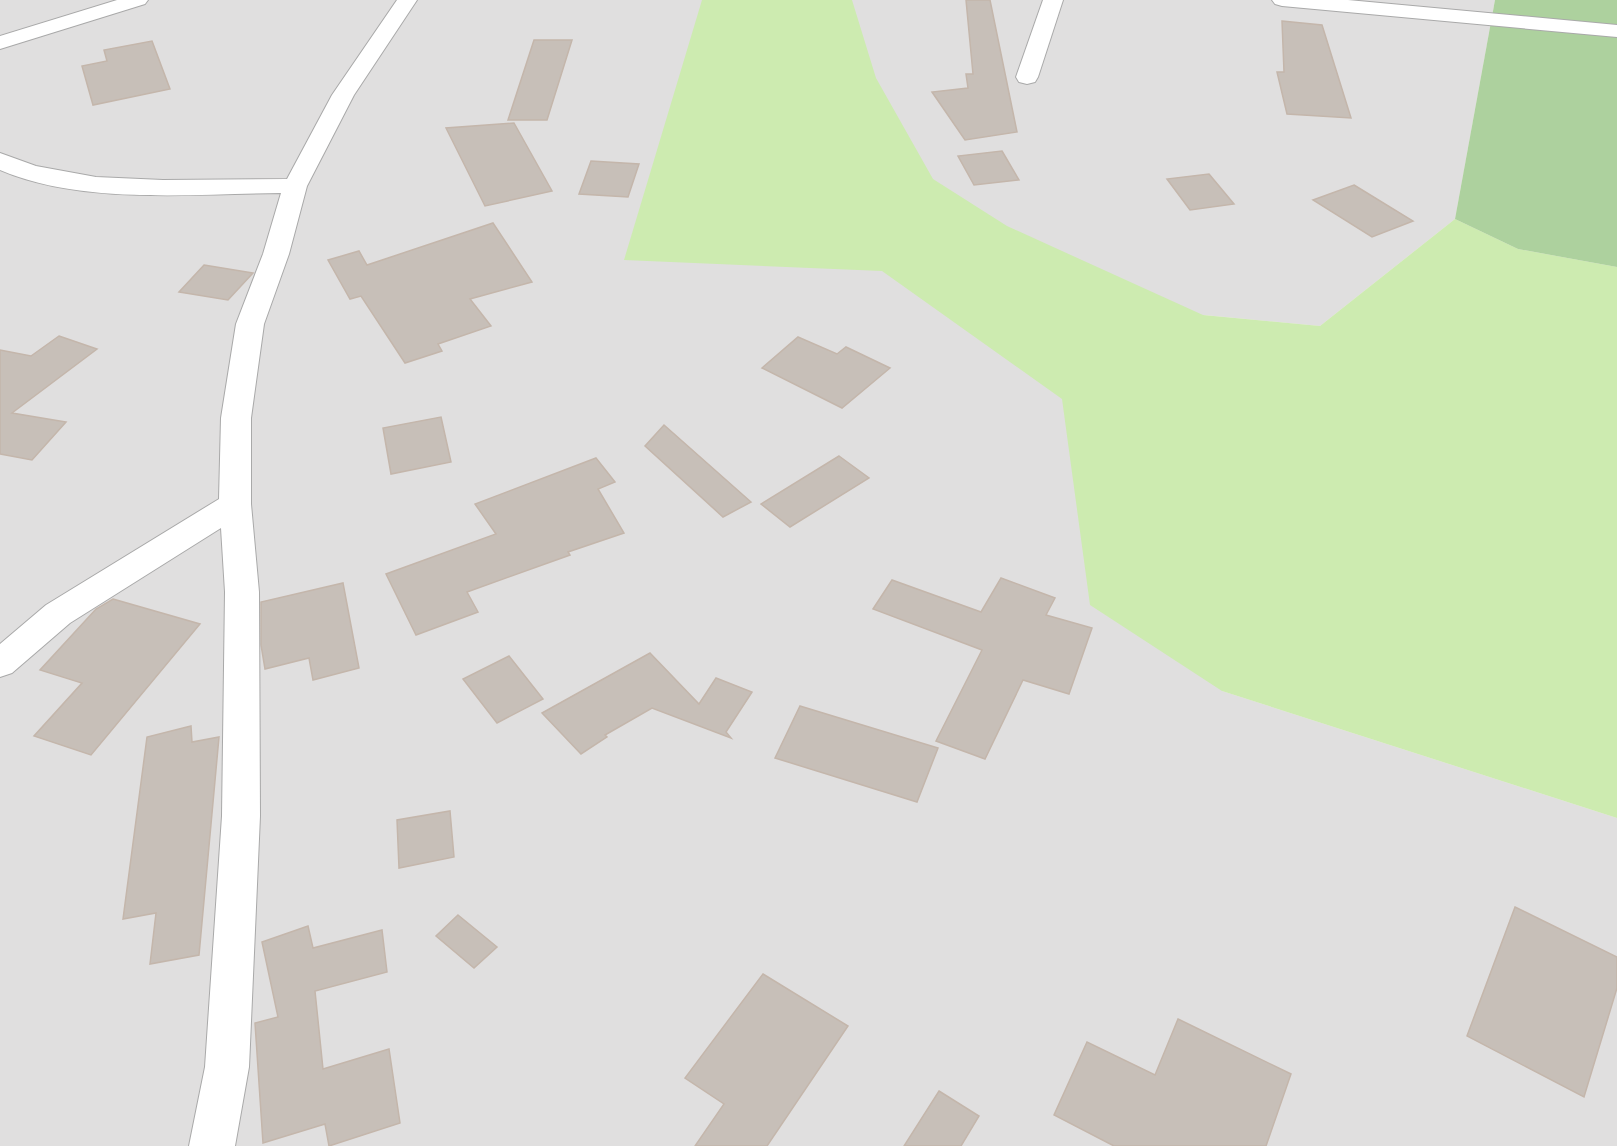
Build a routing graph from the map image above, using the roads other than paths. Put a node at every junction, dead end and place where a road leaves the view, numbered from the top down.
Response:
1 (138, 0) edge
2 (407, 0) edge
3 (1053, 0) edge
4 (1282, 0) edge
5 (1617, 31) edge
6 (0, 43) edge
7 (1027, 76) dead end
8 (0, 160) edge
9 (295, 186) junction
10 (235, 504) junction
11 (0, 664) edge
12 (212, 1146) edge

1 - 6 street
2 - 9 street
3 - 7 street
4 - 5 street
8 - 9 street
9 - 10 street
10 - 11 street
10 - 12 street

